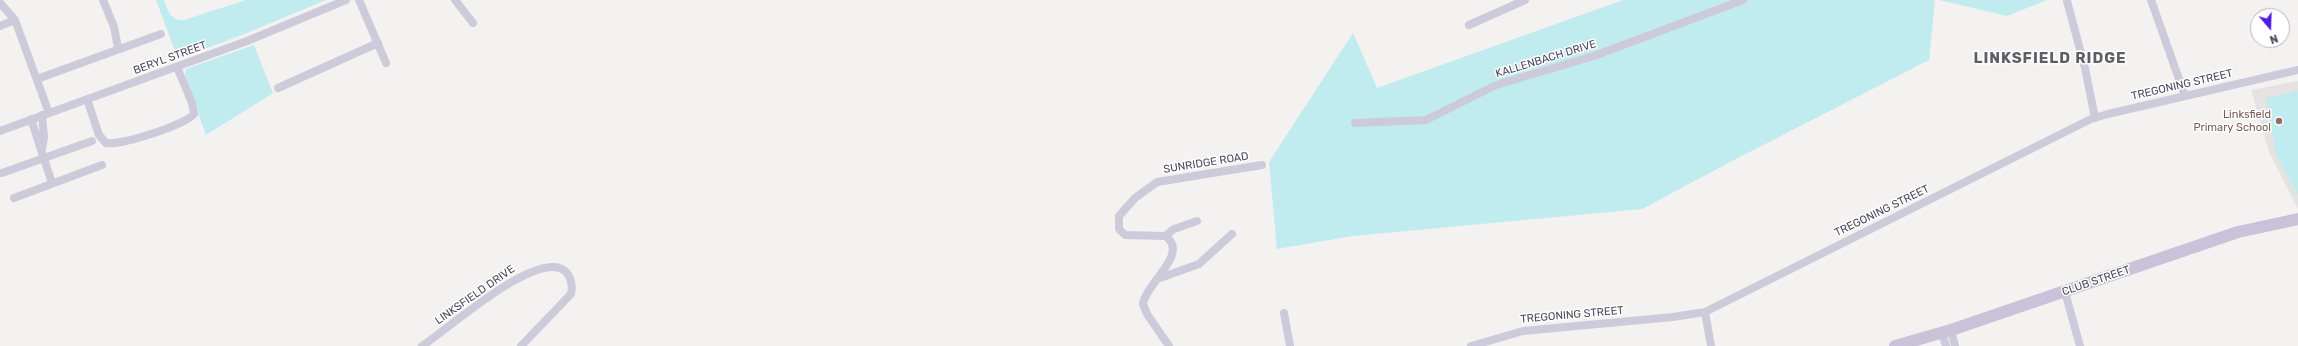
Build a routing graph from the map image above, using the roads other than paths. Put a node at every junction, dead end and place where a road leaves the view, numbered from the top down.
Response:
1 (103, 0) edge
2 (346, 0) edge
3 (359, 0) edge
4 (455, 0) edge
5 (1525, 0) edge
6 (1743, 0) edge
7 (2151, 0) edge
8 (2067, 1) edge
9 (0, 3) edge
10 (15, 20) junction
11 (473, 23) dead end
12 (1469, 25) dead end
13 (0, 26) edge
14 (161, 34) dead end
15 (378, 43) junction
16 (118, 48) junction
17 (386, 63) dead end
18 (177, 67) junction
19 (2298, 70) edge
20 (36, 79) junction
21 (278, 88) dead end
22 (2185, 96) junction
23 (87, 99) junction
24 (45, 114) junction
25 (2095, 118) junction
26 (31, 119) junction
27 (1355, 122) dead end
28 (0, 130) edge
29 (92, 141) dead end
30 (43, 153) junction
31 (102, 165) dead end
32 (1262, 165) dead end
33 (2, 173) dead end
34 (52, 183) junction
35 (14, 198) dead end
36 (2298, 220) edge
37 (1196, 221) dead end
38 (1232, 234) dead end
39 (1165, 236) junction
40 (1157, 279) junction
41 (2065, 292) junction
42 (1705, 312) junction
43 (1284, 313) dead end
44 (1946, 332) junction
45 (422, 346) edge
46 (521, 346) edge
47 (1169, 346) edge
48 (1290, 346) edge
49 (1471, 346) edge
50 (1711, 346) edge
51 (1895, 346) edge
52 (1946, 346) edge
53 (1955, 346) edge
54 (2080, 346) edge

1 - 16 street
2 - 18 street, BERYL STREET
3 - 15 street
4 - 11 street
5 - 12 street
6 - 27 street, KALLENBACH DRIVE
7 - 22 street
8 - 25 street
9 - 10 street
10 - 13 street
10 - 20 street
14 - 16 street
15 - 17 street
15 - 21 street
16 - 20 street
18 - 23 street, BERYL STREET
18 - 23 street
19 - 22 street, TREGONING STREET
20 - 24 street
22 - 25 street, TREGONING STREET
23 - 24 street, BERYL STREET
24 - 26 street, BERYL STREET
24 - 30 street
25 - 42 street, TREGONING STREET
26 - 28 street, BERYL STREET
26 - 30 street
29 - 30 street
30 - 33 street
30 - 34 street
31 - 34 street
32 - 39 street, SUNRIDGE ROAD
34 - 35 street
36 - 41 main road, CLUB STREET
37 - 39 street
38 - 40 street
39 - 40 street
40 - 47 street
41 - 44 main road, CLUB STREET
41 - 54 street
42 - 49 street, TREGONING STREET
42 - 50 street
43 - 48 street
44 - 51 main road, CLUB STREET
44 - 52 street
44 - 53 street
45 - 46 street, LINKSFIELD DRIVE

